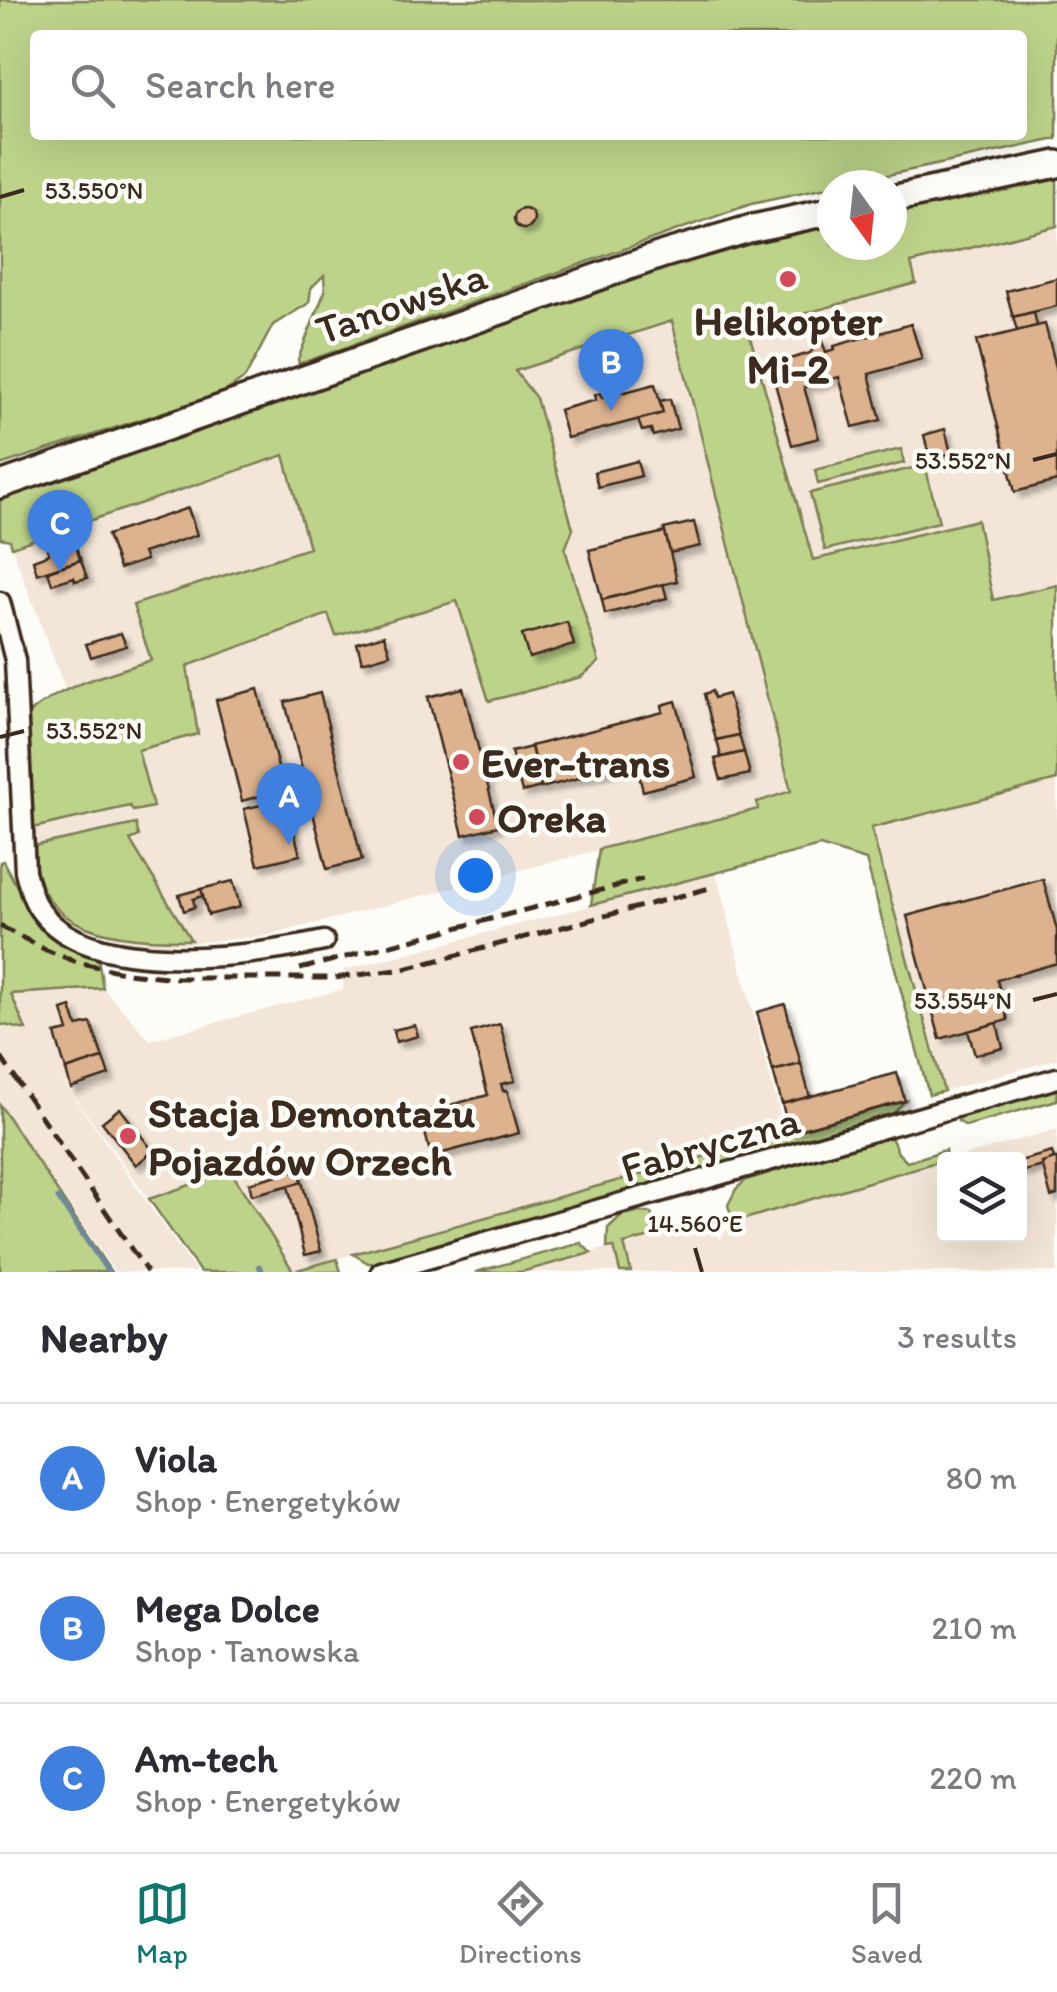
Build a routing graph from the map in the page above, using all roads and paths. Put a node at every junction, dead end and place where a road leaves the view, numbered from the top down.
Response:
1 (1057, 164) edge
2 (907, 195) edge
3 (817, 214) edge
4 (0, 485) edge
5 (0, 602) edge
6 (324, 941) dead end
7 (1057, 1078) edge
8 (381, 1272) edge

1 - 2 main road
3 - 4 main road, Tanowska
5 - 6 street
7 - 8 street, Fabryczna

